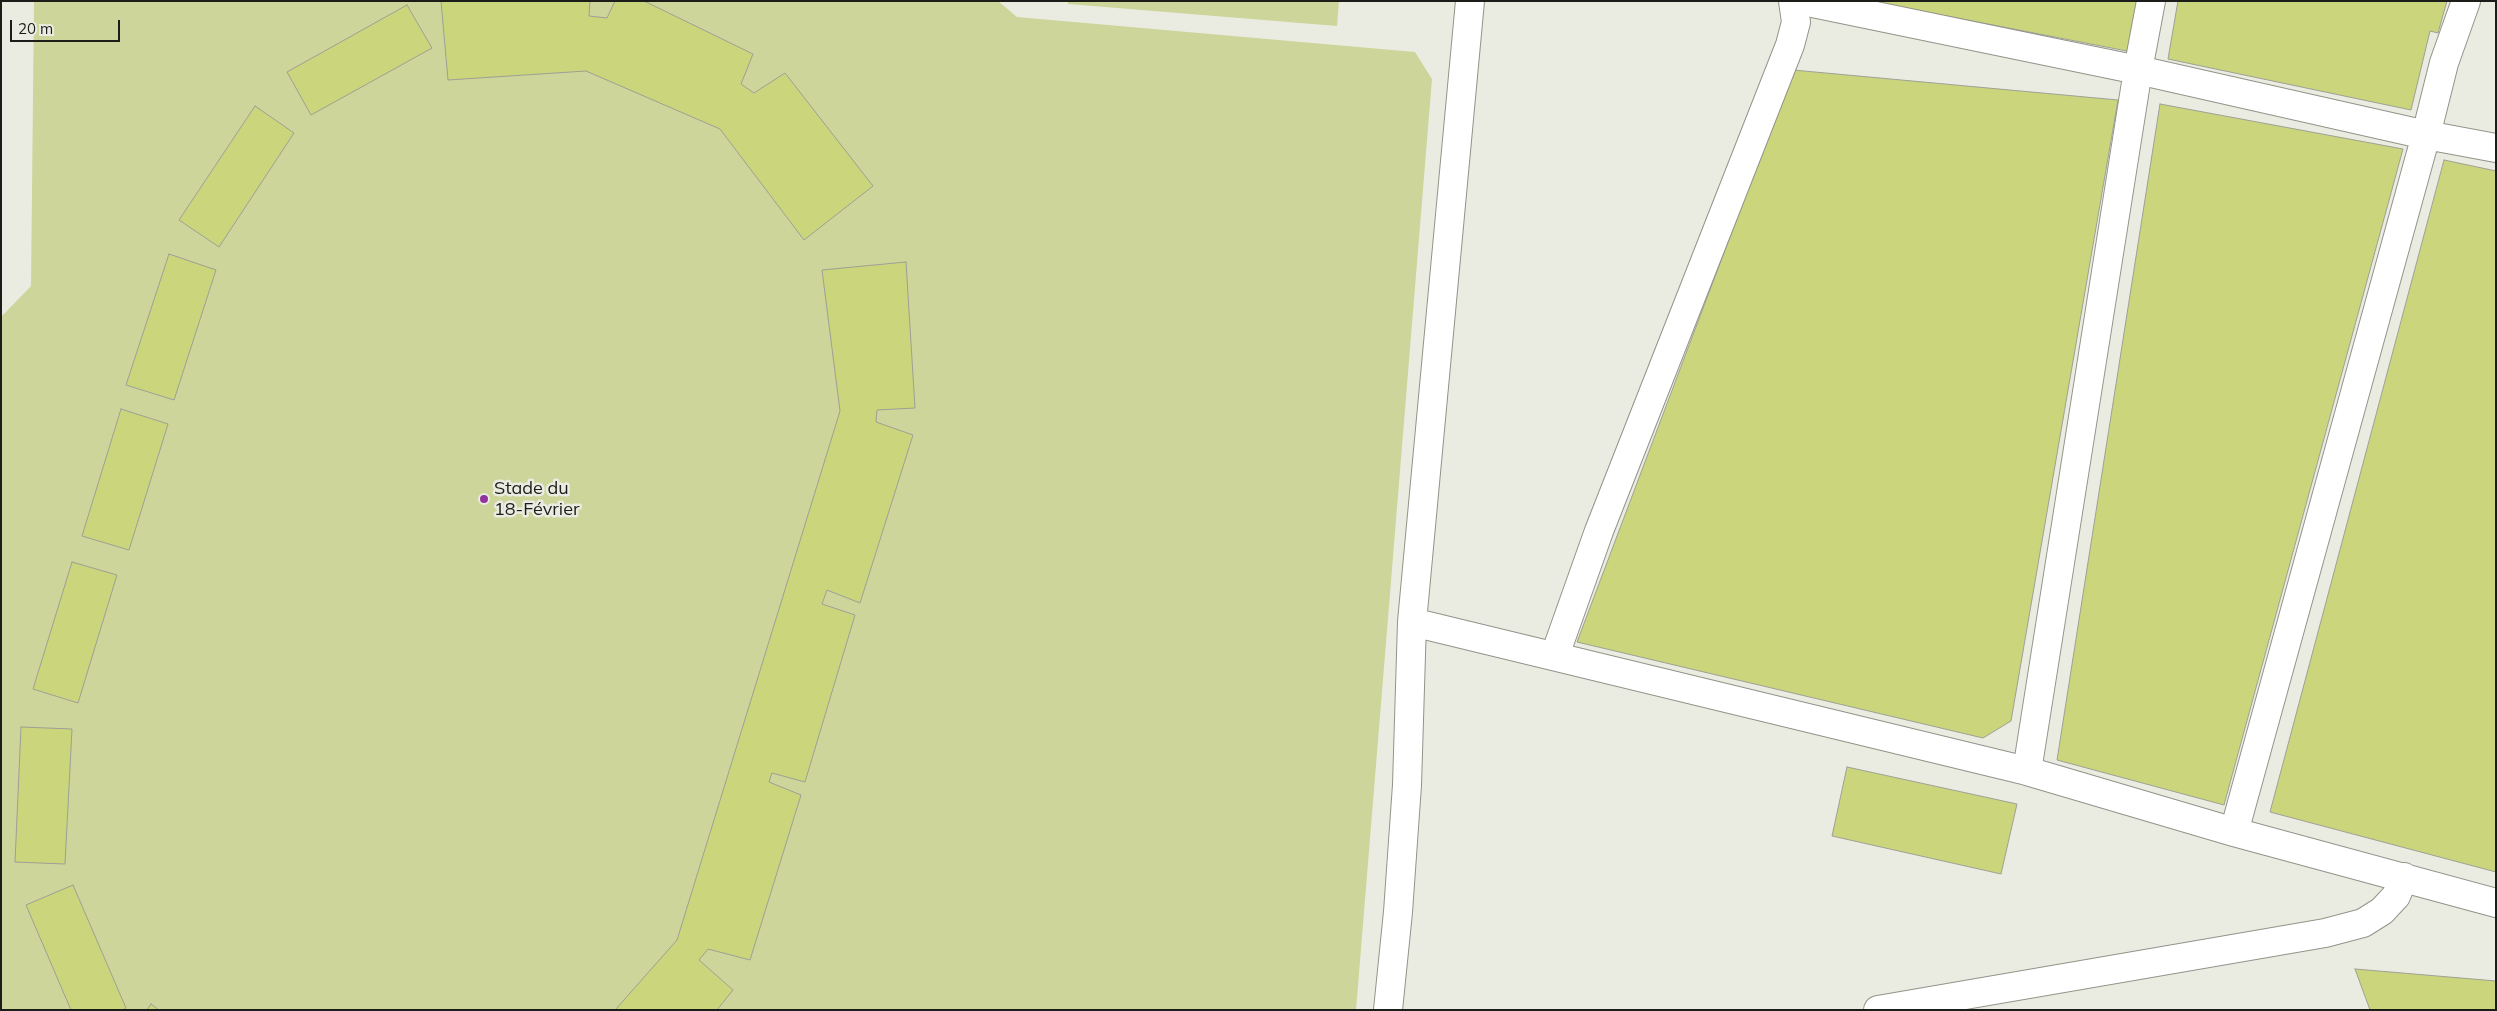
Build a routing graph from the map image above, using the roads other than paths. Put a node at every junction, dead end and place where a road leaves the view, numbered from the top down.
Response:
1 (1470, 1) edge
2 (1793, 1) edge
3 (1803, 1) edge
4 (2152, 1) edge
5 (2466, 1) edge
6 (2138, 70) junction
7 (2426, 135) junction
8 (2496, 148) edge
9 (1412, 622) junction
10 (1555, 655) junction
11 (2027, 771) junction
12 (2234, 832) junction
13 (2404, 878) junction
14 (2496, 903) edge
15 (1388, 1010) edge
16 (1878, 1010) edge

1 - 9 street
2 - 10 street
3 - 6 street
4 - 6 street
5 - 7 street
6 - 7 street
6 - 11 street
7 - 8 street
7 - 12 street
9 - 10 street
9 - 15 street
10 - 11 street
11 - 12 street
12 - 13 street
13 - 14 street
13 - 16 street

